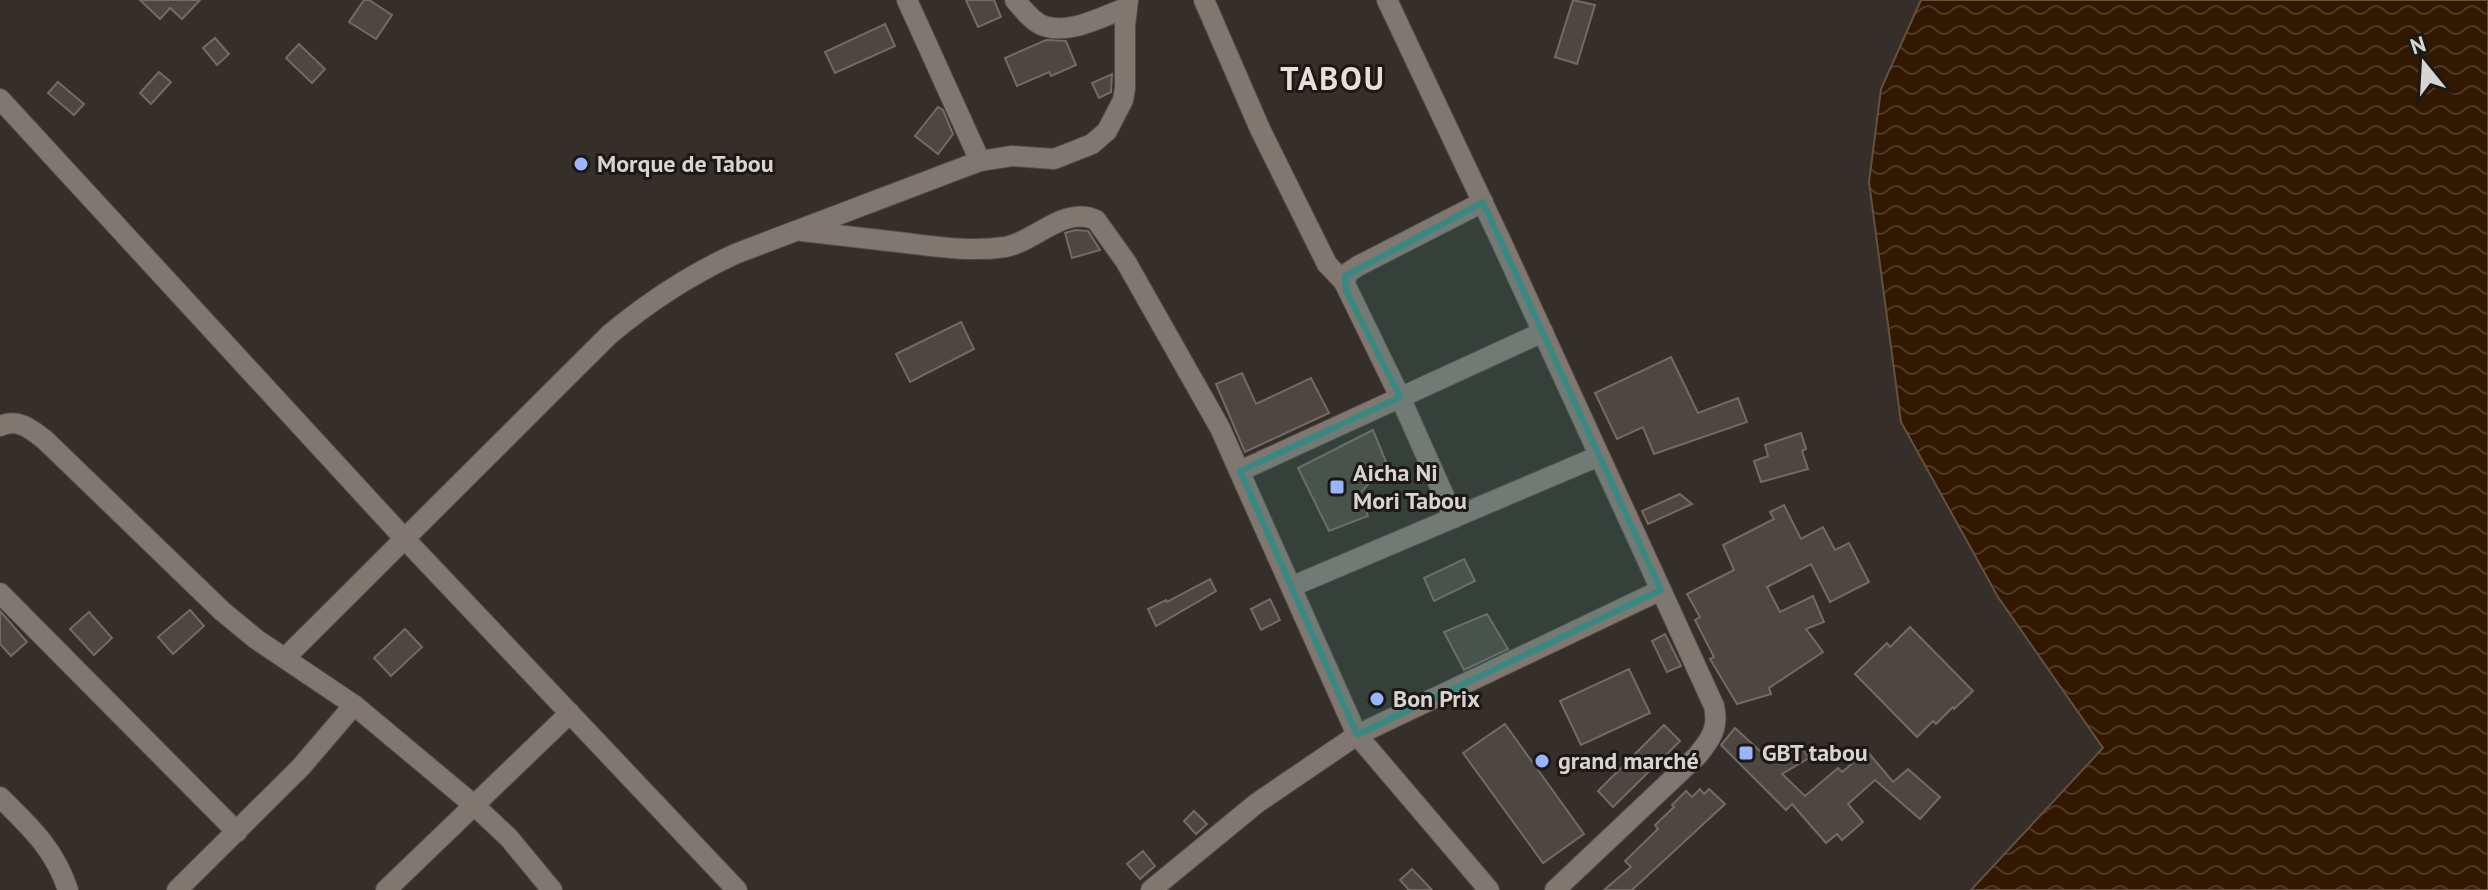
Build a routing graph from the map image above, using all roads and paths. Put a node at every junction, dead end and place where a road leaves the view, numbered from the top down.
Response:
1 (907, 0) edge
2 (1015, 0) edge
3 (1204, 0) edge
4 (1387, 0) edge
5 (1127, 4) edge
6 (0, 99) edge
7 (980, 161) junction
8 (1483, 202) junction
9 (798, 231) junction
10 (1344, 282) junction
11 (1543, 332) junction
12 (1400, 397) junction
13 (0, 426) edge
14 (1599, 456) junction
15 (1240, 471) junction
16 (1454, 518) junction
17 (403, 537) junction
18 (1293, 586) junction
19 (1661, 590) junction
20 (0, 593) edge
21 (286, 657) junction
22 (354, 705) junction
23 (570, 713) junction
24 (1357, 735) junction
25 (0, 797) edge
26 (475, 806) junction
27 (237, 832) junction
28 (1156, 888) edge
29 (68, 890) edge
30 (177, 890) edge
31 (386, 890) edge
32 (552, 890) edge
33 (737, 890) edge
34 (1489, 890) edge
35 (1555, 890) edge

1 - 7 street
2 - 5 street
3 - 10 street
4 - 8 street
5 - 7 street
6 - 17 street
7 - 9 street
8 - 10 street
8 - 11 street
9 - 15 street
9 - 17 street
10 - 12 street
11 - 12 street
11 - 14 street
12 - 15 street
12 - 16 street
13 - 21 street
14 - 16 street
14 - 19 street
15 - 18 street
16 - 18 street
17 - 21 street
17 - 23 street
18 - 24 street
19 - 24 street
19 - 35 street
20 - 27 street
21 - 22 street
22 - 26 street
22 - 27 street
23 - 26 street
23 - 33 street
24 - 28 street
24 - 34 street
25 - 29 street
26 - 31 street
26 - 32 street
27 - 30 street

